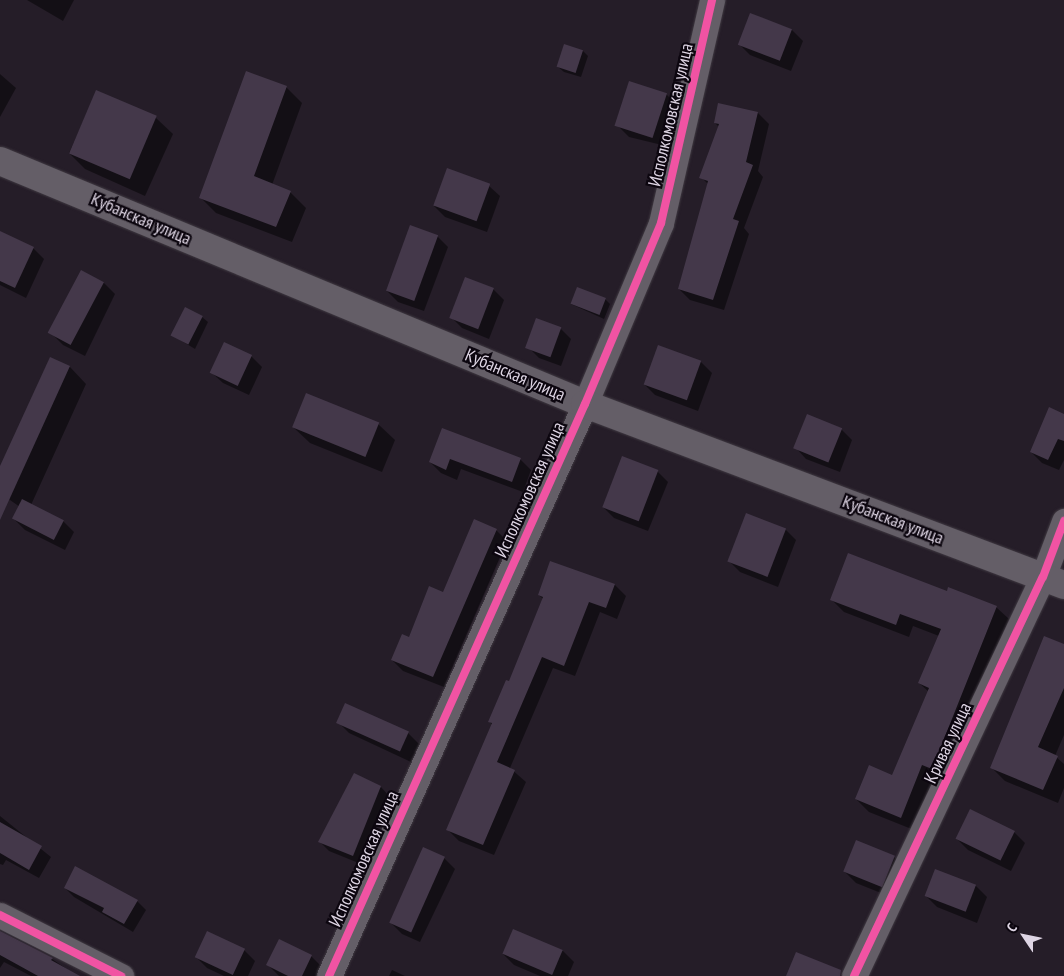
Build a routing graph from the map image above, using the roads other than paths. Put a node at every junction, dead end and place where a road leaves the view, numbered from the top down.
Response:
1 (712, 0) edge
2 (0, 161) edge
3 (585, 404) junction
4 (1064, 521) edge
5 (1053, 581) edge
6 (0, 915) edge
7 (122, 976) edge
8 (329, 976) edge
9 (854, 976) edge

1 - 3 street, Исполкомовская улица
2 - 3 main road, Кубанская улица
3 - 5 main road, Кубанская улица
3 - 8 street, Исполкомовская улица
4 - 5 street, Кривая улица
5 - 9 street, Кривая улица
6 - 7 street

